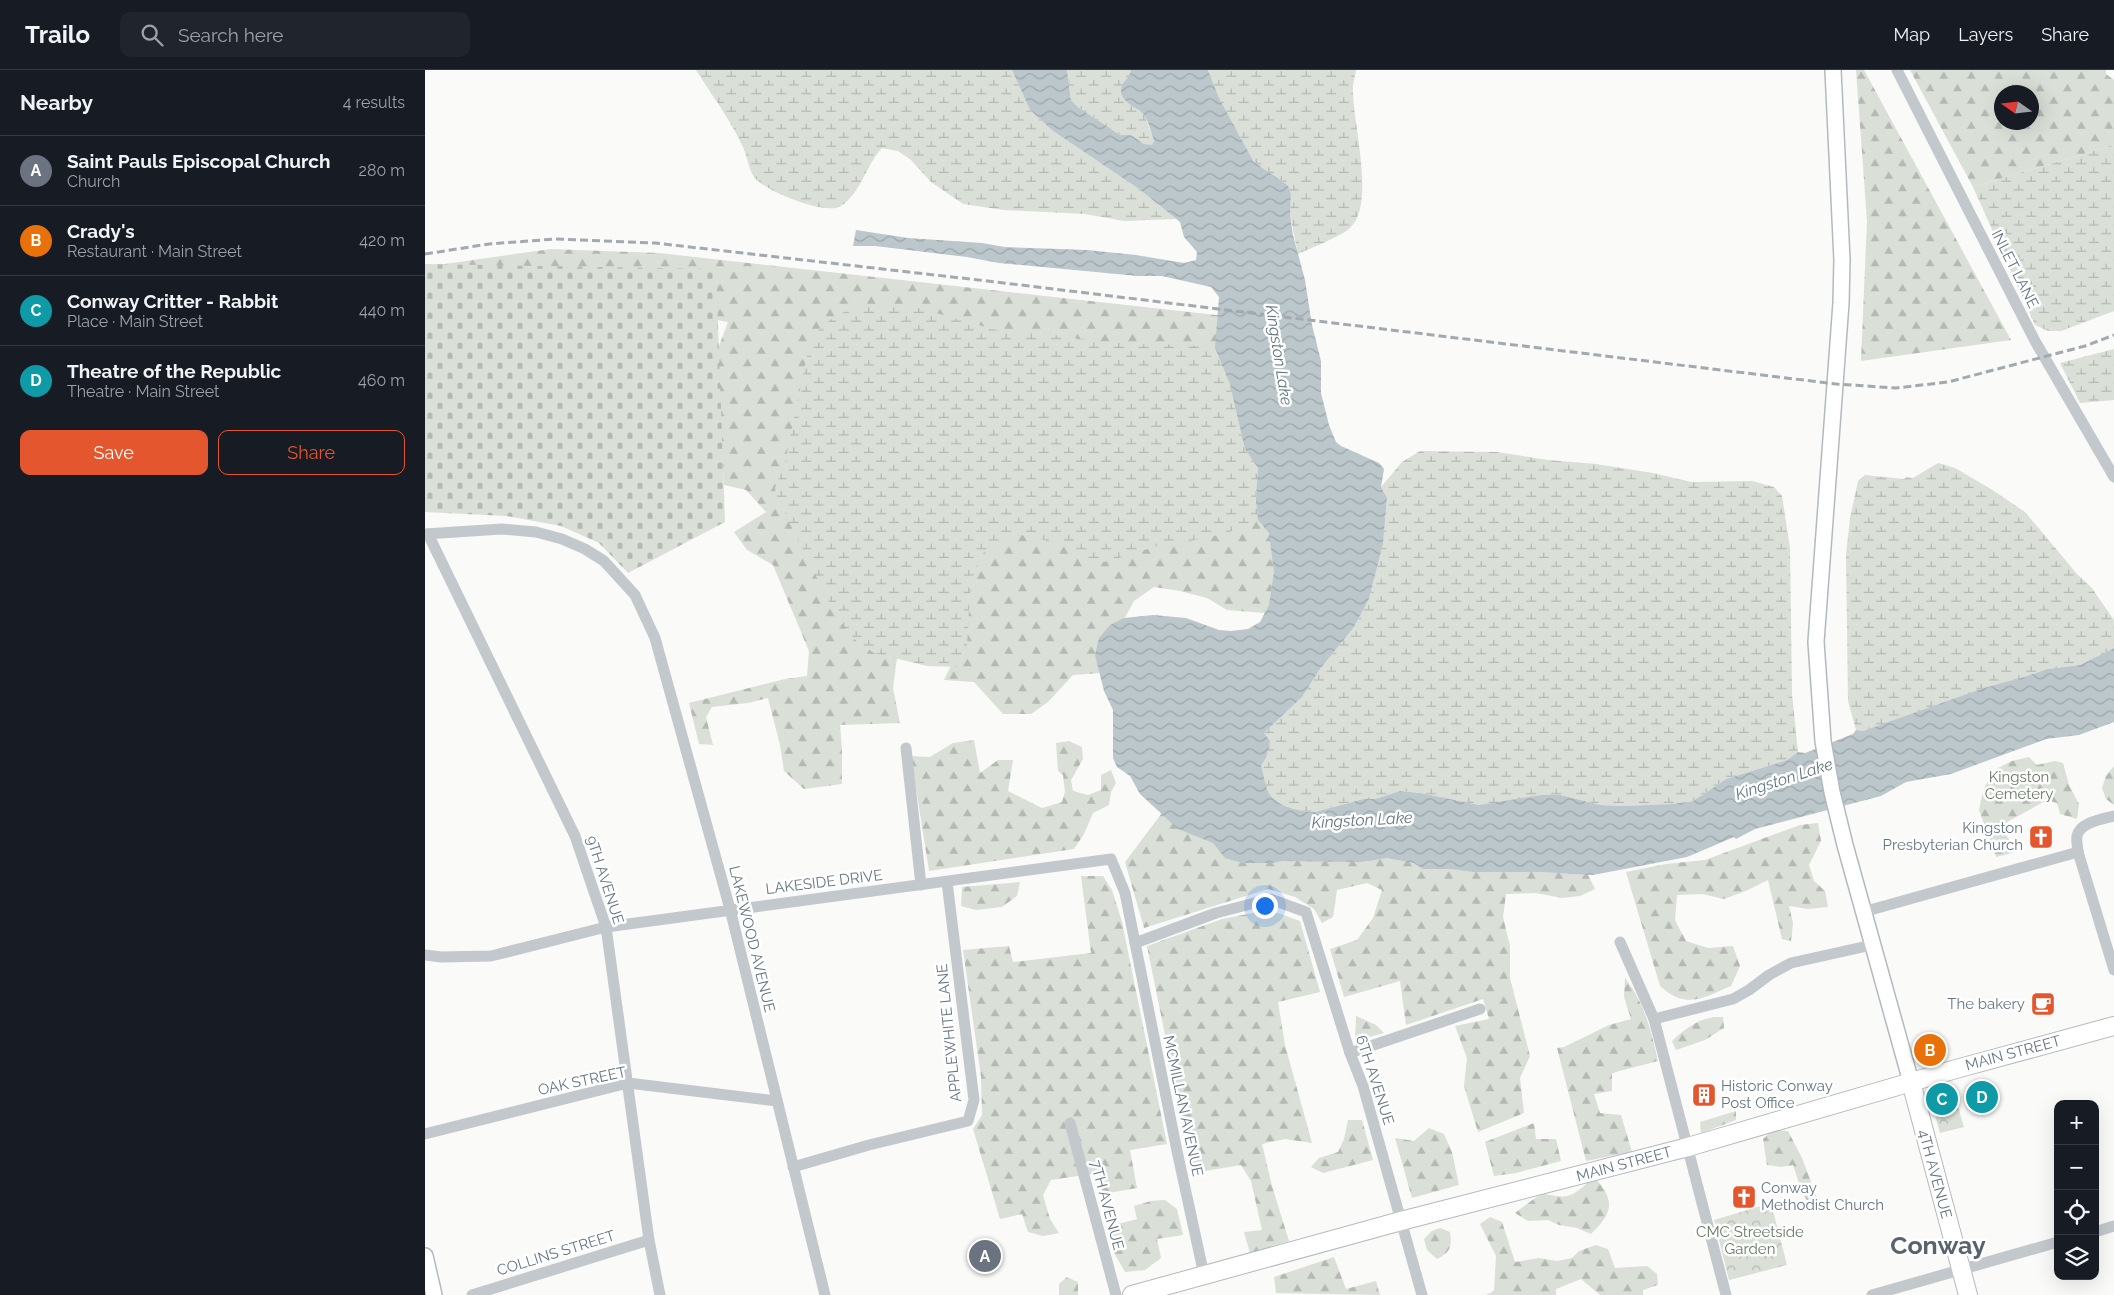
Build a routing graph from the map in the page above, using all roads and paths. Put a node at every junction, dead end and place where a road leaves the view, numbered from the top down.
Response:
1 (1833, 70) edge
2 (1897, 70) edge
3 (2114, 477) edge
4 (426, 534) edge
5 (906, 748) dead end
6 (2114, 816) edge
7 (2078, 852) junction
8 (1111, 859) joint
9 (947, 882) junction
10 (921, 885) junction
11 (730, 909) junction
12 (1863, 912) junction
13 (606, 927) junction
14 (1620, 942) dead end
15 (1135, 943) junction
16 (1872, 945) junction
17 (425, 955) edge
18 (2114, 970) edge
19 (1480, 1009) dead end
20 (1654, 1019) junction
21 (2114, 1026) edge
22 (1351, 1053) junction
23 (1911, 1082) junction
24 (628, 1083) junction
25 (777, 1101) junction
26 (1070, 1123) dead end
27 (425, 1134) edge
28 (1688, 1147) junction
29 (793, 1167) junction
30 (1401, 1221) junction
31 (2114, 1226) edge
32 (2099, 1231) edge
33 (649, 1240) junction
34 (2054, 1243) edge
35 (425, 1256) edge
36 (1961, 1270) junction
37 (1204, 1275) junction
38 (434, 1295) edge
39 (472, 1295) edge
40 (660, 1295) edge
41 (825, 1295) edge
42 (1116, 1295) edge
43 (1131, 1295) edge
44 (1422, 1295) edge
45 (1726, 1295) edge
46 (1872, 1295) edge
47 (1968, 1295) edge

1 - 12 main road
2 - 3 street, INLET LANE
4 - 11 street, LAKEWOOD AVENUE
4 - 13 street, 9TH AVENUE
5 - 10 street
6 - 7 street
7 - 12 street
7 - 18 street
8 - 9 street, LAKESIDE DRIVE
8 - 15 street, MCMILLAN AVENUE
9 - 10 street, LAKESIDE DRIVE
9 - 29 street, APPLEWHITE LANE
10 - 11 street, LAKESIDE DRIVE
11 - 13 street, LAKESIDE DRIVE
11 - 25 street, LAKEWOOD AVENUE
12 - 16 main road
13 - 17 street, LAKESIDE DRIVE
13 - 24 street, 9TH AVENUE
14 - 20 street
15 - 22 street, 6TH AVENUE
15 - 37 street, MCMILLAN AVENUE
16 - 20 street
16 - 23 main road
19 - 22 street
20 - 28 street
21 - 23 main road, MAIN STREET
22 - 30 street, 6TH AVENUE
23 - 28 main road, MAIN STREET
23 - 36 main road, 4TH AVENUE
24 - 25 street, OAK STREET
24 - 27 street, OAK STREET
24 - 33 street, 9TH AVENUE
25 - 29 street, LAKEWOOD AVENUE
26 - 42 street, 7TH AVENUE
28 - 30 main road, MAIN STREET
28 - 45 street
29 - 41 street, LAKEWOOD AVENUE
30 - 37 main road, MAIN STREET
30 - 44 street, 6TH AVENUE
31 - 32 street
33 - 39 street, COLLINS STREET
33 - 40 street, 9TH AVENUE
34 - 36 street
35 - 38 main road
36 - 46 street
36 - 47 main road, 4TH AVENUE
37 - 43 main road, MAIN STREET

